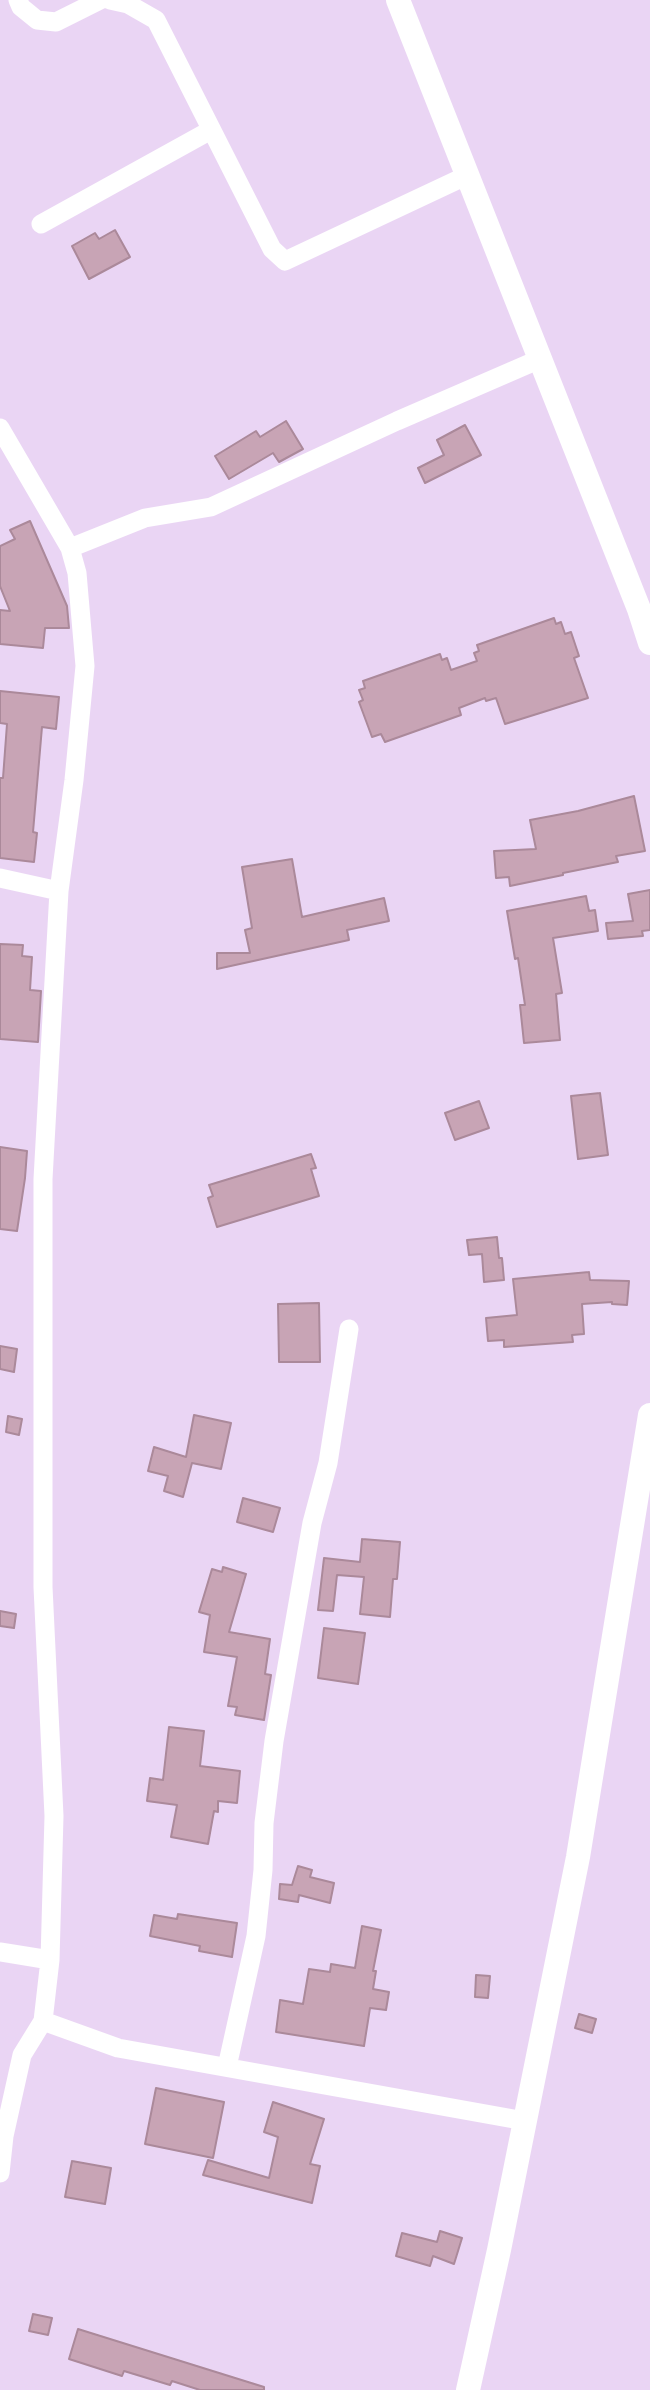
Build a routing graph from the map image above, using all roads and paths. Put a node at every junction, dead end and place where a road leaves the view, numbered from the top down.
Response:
1 (18, 0) edge
2 (100, 0) edge
3 (398, 0) edge
4 (122, 1) edge
5 (211, 130) junction
6 (468, 175) junction
7 (41, 223) dead end
8 (540, 359) junction
9 (0, 429) edge
10 (69, 548) junction
11 (650, 643) edge
12 (0, 878) edge
13 (59, 891) junction
14 (349, 1329) dead end
15 (650, 1415) edge
16 (0, 1952) edge
17 (50, 1960) junction
18 (43, 2021) junction
19 (227, 2067) junction
20 (525, 2121) junction
21 (0, 2173) edge
22 (468, 2390) edge

1 - 2 street
3 - 6 main road
4 - 5 street
5 - 6 street
5 - 7 street
6 - 8 main road
8 - 10 street
8 - 11 main road
9 - 10 street
10 - 13 street
12 - 13 street
13 - 17 street
14 - 19 street
15 - 20 main road
16 - 17 street
17 - 18 street
18 - 19 street
18 - 21 street
19 - 20 street
20 - 22 main road

